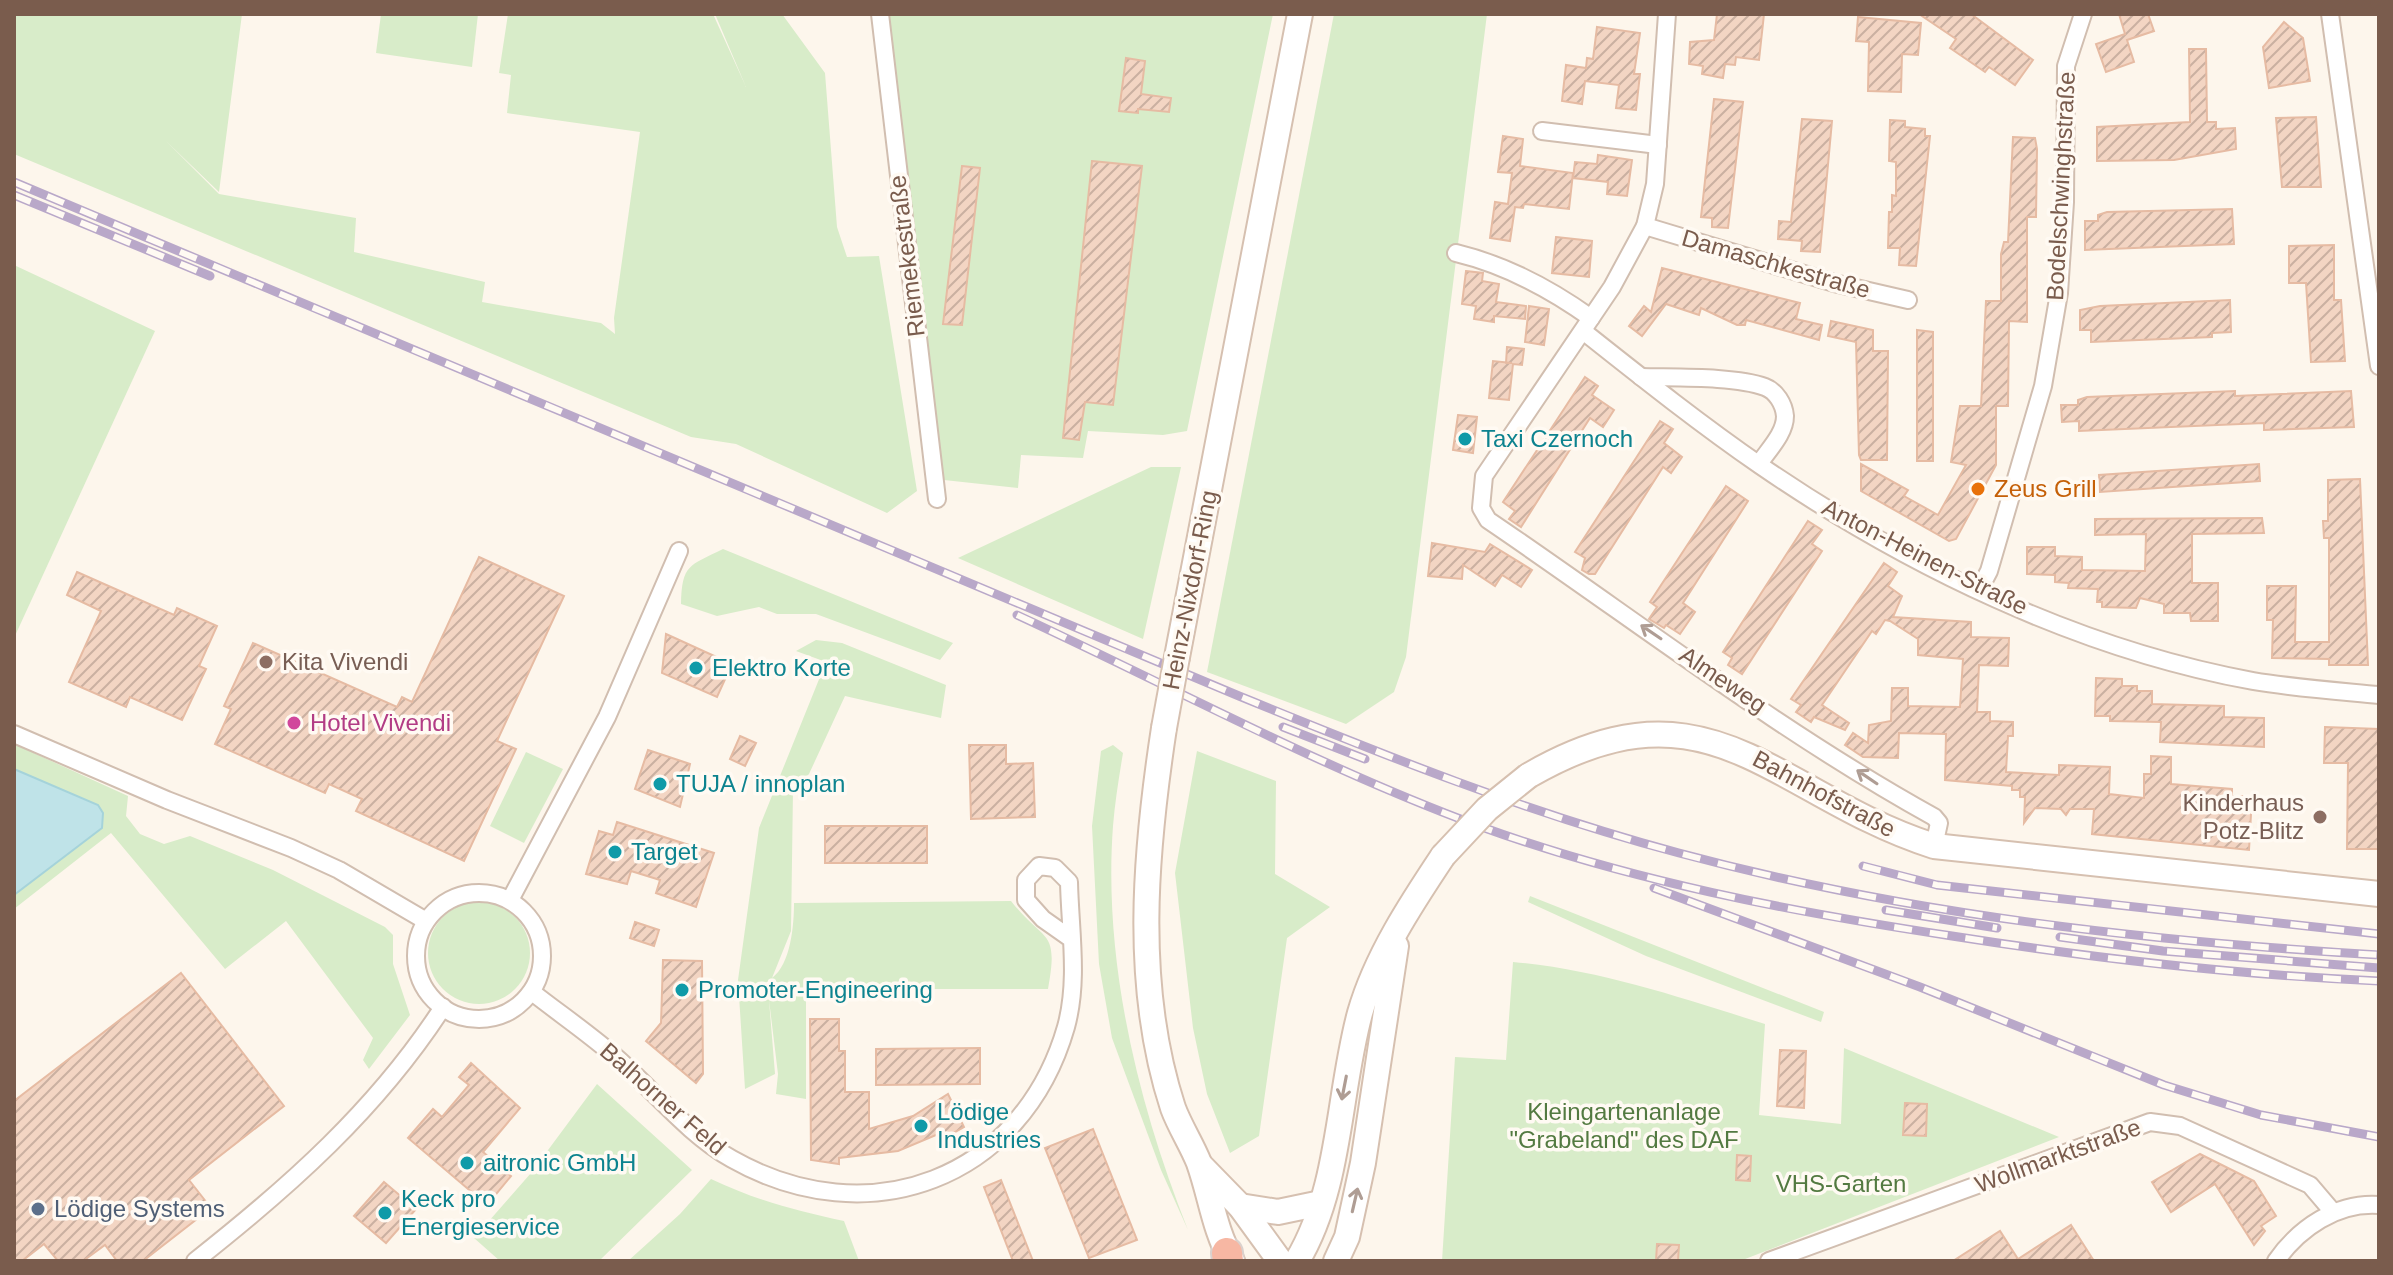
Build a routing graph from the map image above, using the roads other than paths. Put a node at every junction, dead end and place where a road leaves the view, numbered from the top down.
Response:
1 (880, 14) edge
2 (1300, 14) edge
3 (1667, 14) edge
4 (2083, 14) edge
5 (2330, 14) edge
6 (1542, 131) dead end
7 (1658, 145) junction
8 (1645, 226) junction
9 (1456, 253) dead end
10 (1908, 300) dead end
11 (1587, 324) junction
12 (2379, 366) edge
13 (1641, 377) junction
14 (1759, 464) junction
15 (937, 499) dead end
16 (679, 551) dead end
17 (1979, 590) junction
18 (2379, 695) edge
19 (14, 734) edge
20 (1934, 846) junction
21 (2379, 894) edge
22 (510, 900) junction
23 (426, 921) junction
24 (1398, 932) junction
25 (1070, 938) dead end
26 (532, 992) junction
27 (443, 1007) junction
28 (1199, 1165) junction
29 (1321, 1203) junction
30 (2379, 1205) edge
31 (1240, 1206) junction
32 (2333, 1212) junction
33 (1346, 1249) edge
34 (1229, 1258) edge
35 (195, 1261) edge
36 (1280, 1261) edge
37 (1297, 1261) edge
38 (1336, 1261) edge
39 (1769, 1261) edge
40 (2276, 1261) edge

1 - 15 street, Riemekestraße
2 - 28 main road, Heinz-Nixdorf-Ring, bridge
3 - 7 street
4 - 17 street, Bodelschwinghstraße
5 - 12 street
6 - 7 street
7 - 8 street
8 - 10 street, Damaschkestraße
8 - 11 street
9 - 11 street
11 - 13 street, Anton-Heinen-Straße
20 -> 11 street, Almeweg
13 - 14 street, Anton-Heinen-Straße
13 - 14 street
14 - 17 street, Anton-Heinen-Straße
16 - 22 street
17 - 18 street, Anton-Heinen-Straße
19 - 23 street
20 - 21 main road, Bahnhofstraße
20 - 24 main road, Bahnhofstraße, bridge
22 - 23 street
22 - 26 street
23 - 27 street
24 -> 29 main road, Bahnhofstraße
33 -> 24 main road, Bahnhofstraße
25 - 26 street, Balhorner Feld
26 - 27 street
27 - 35 street
28 - 31 main road, Heinz-Nixdorf-Ring
28 - 34 main road, Heinz-Nixdorf-Ring
29 - 31 main road
29 - 37 main road, Bahnhofstraße
30 - 32 street
31 - 36 main road, Heinz-Nixdorf-Ring
32 - 39 street, Wollmarktstraße
32 - 40 street
33 - 38 main road, Bahnhofstraße

